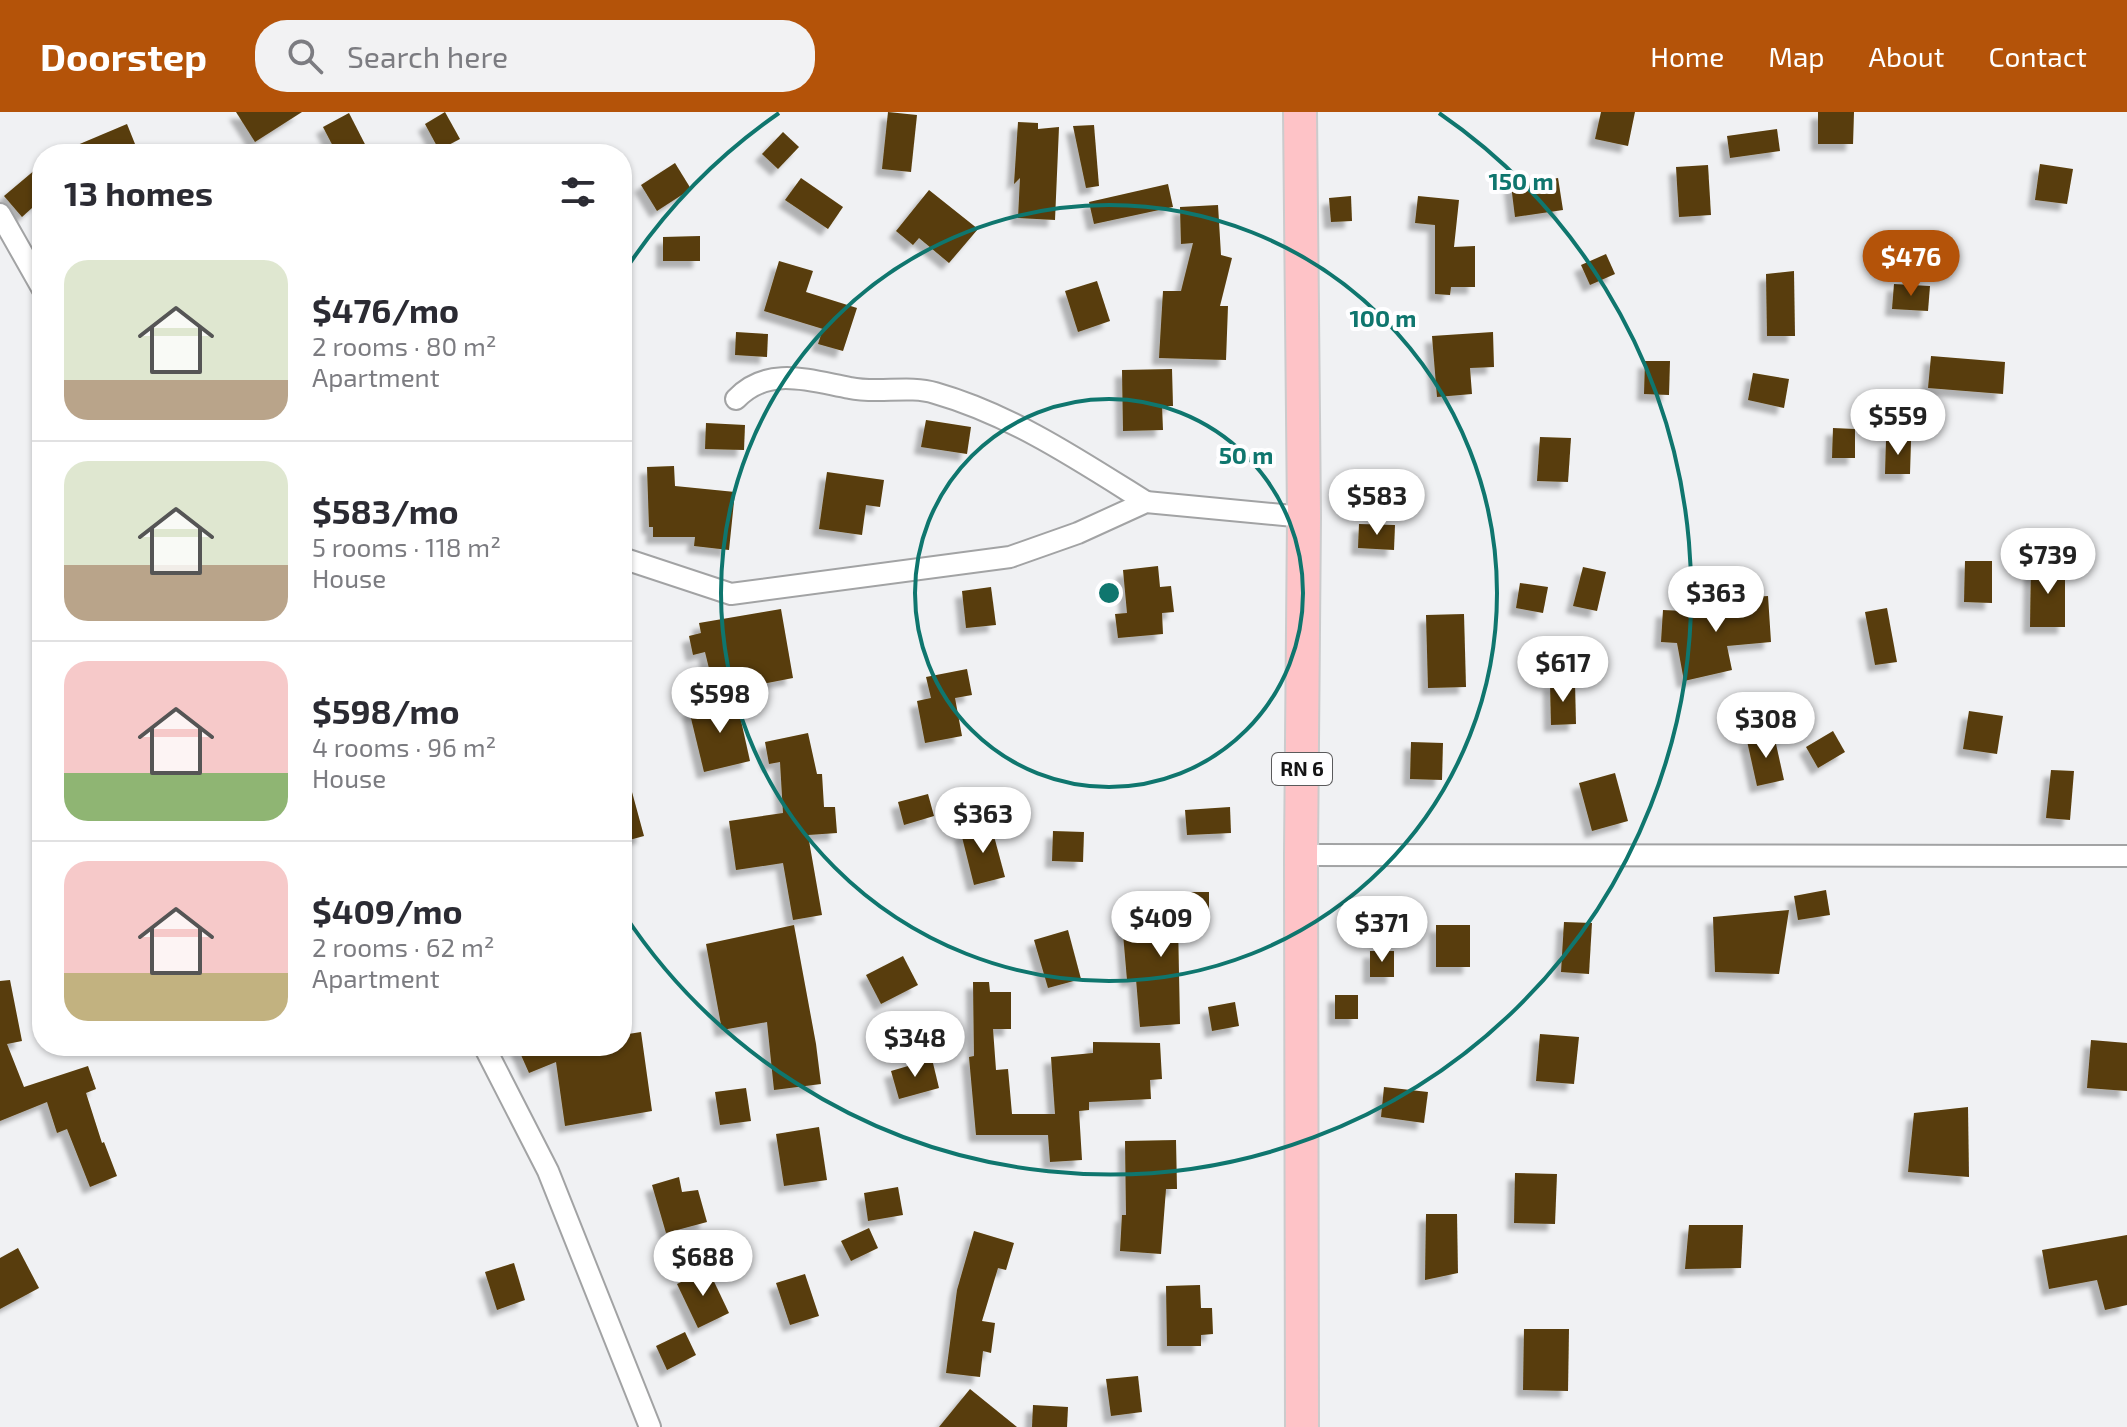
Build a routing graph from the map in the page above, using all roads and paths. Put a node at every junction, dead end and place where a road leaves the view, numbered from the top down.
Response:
1 (1300, 112) edge
2 (0, 214) edge
3 (32, 270) edge
4 (736, 399) dead end
5 (1146, 502) junction
6 (1304, 517) junction
7 (632, 561) edge
8 (1301, 855) junction
9 (2127, 856) edge
10 (489, 1056) edge
11 (650, 1427) edge
12 (1302, 1427) edge

1 - 6 main road, RN 6
2 - 3 street
4 - 5 street
5 - 6 street
5 - 7 street
6 - 8 main road, RN 6
8 - 9 street
8 - 12 main road, RN 6
10 - 11 street

